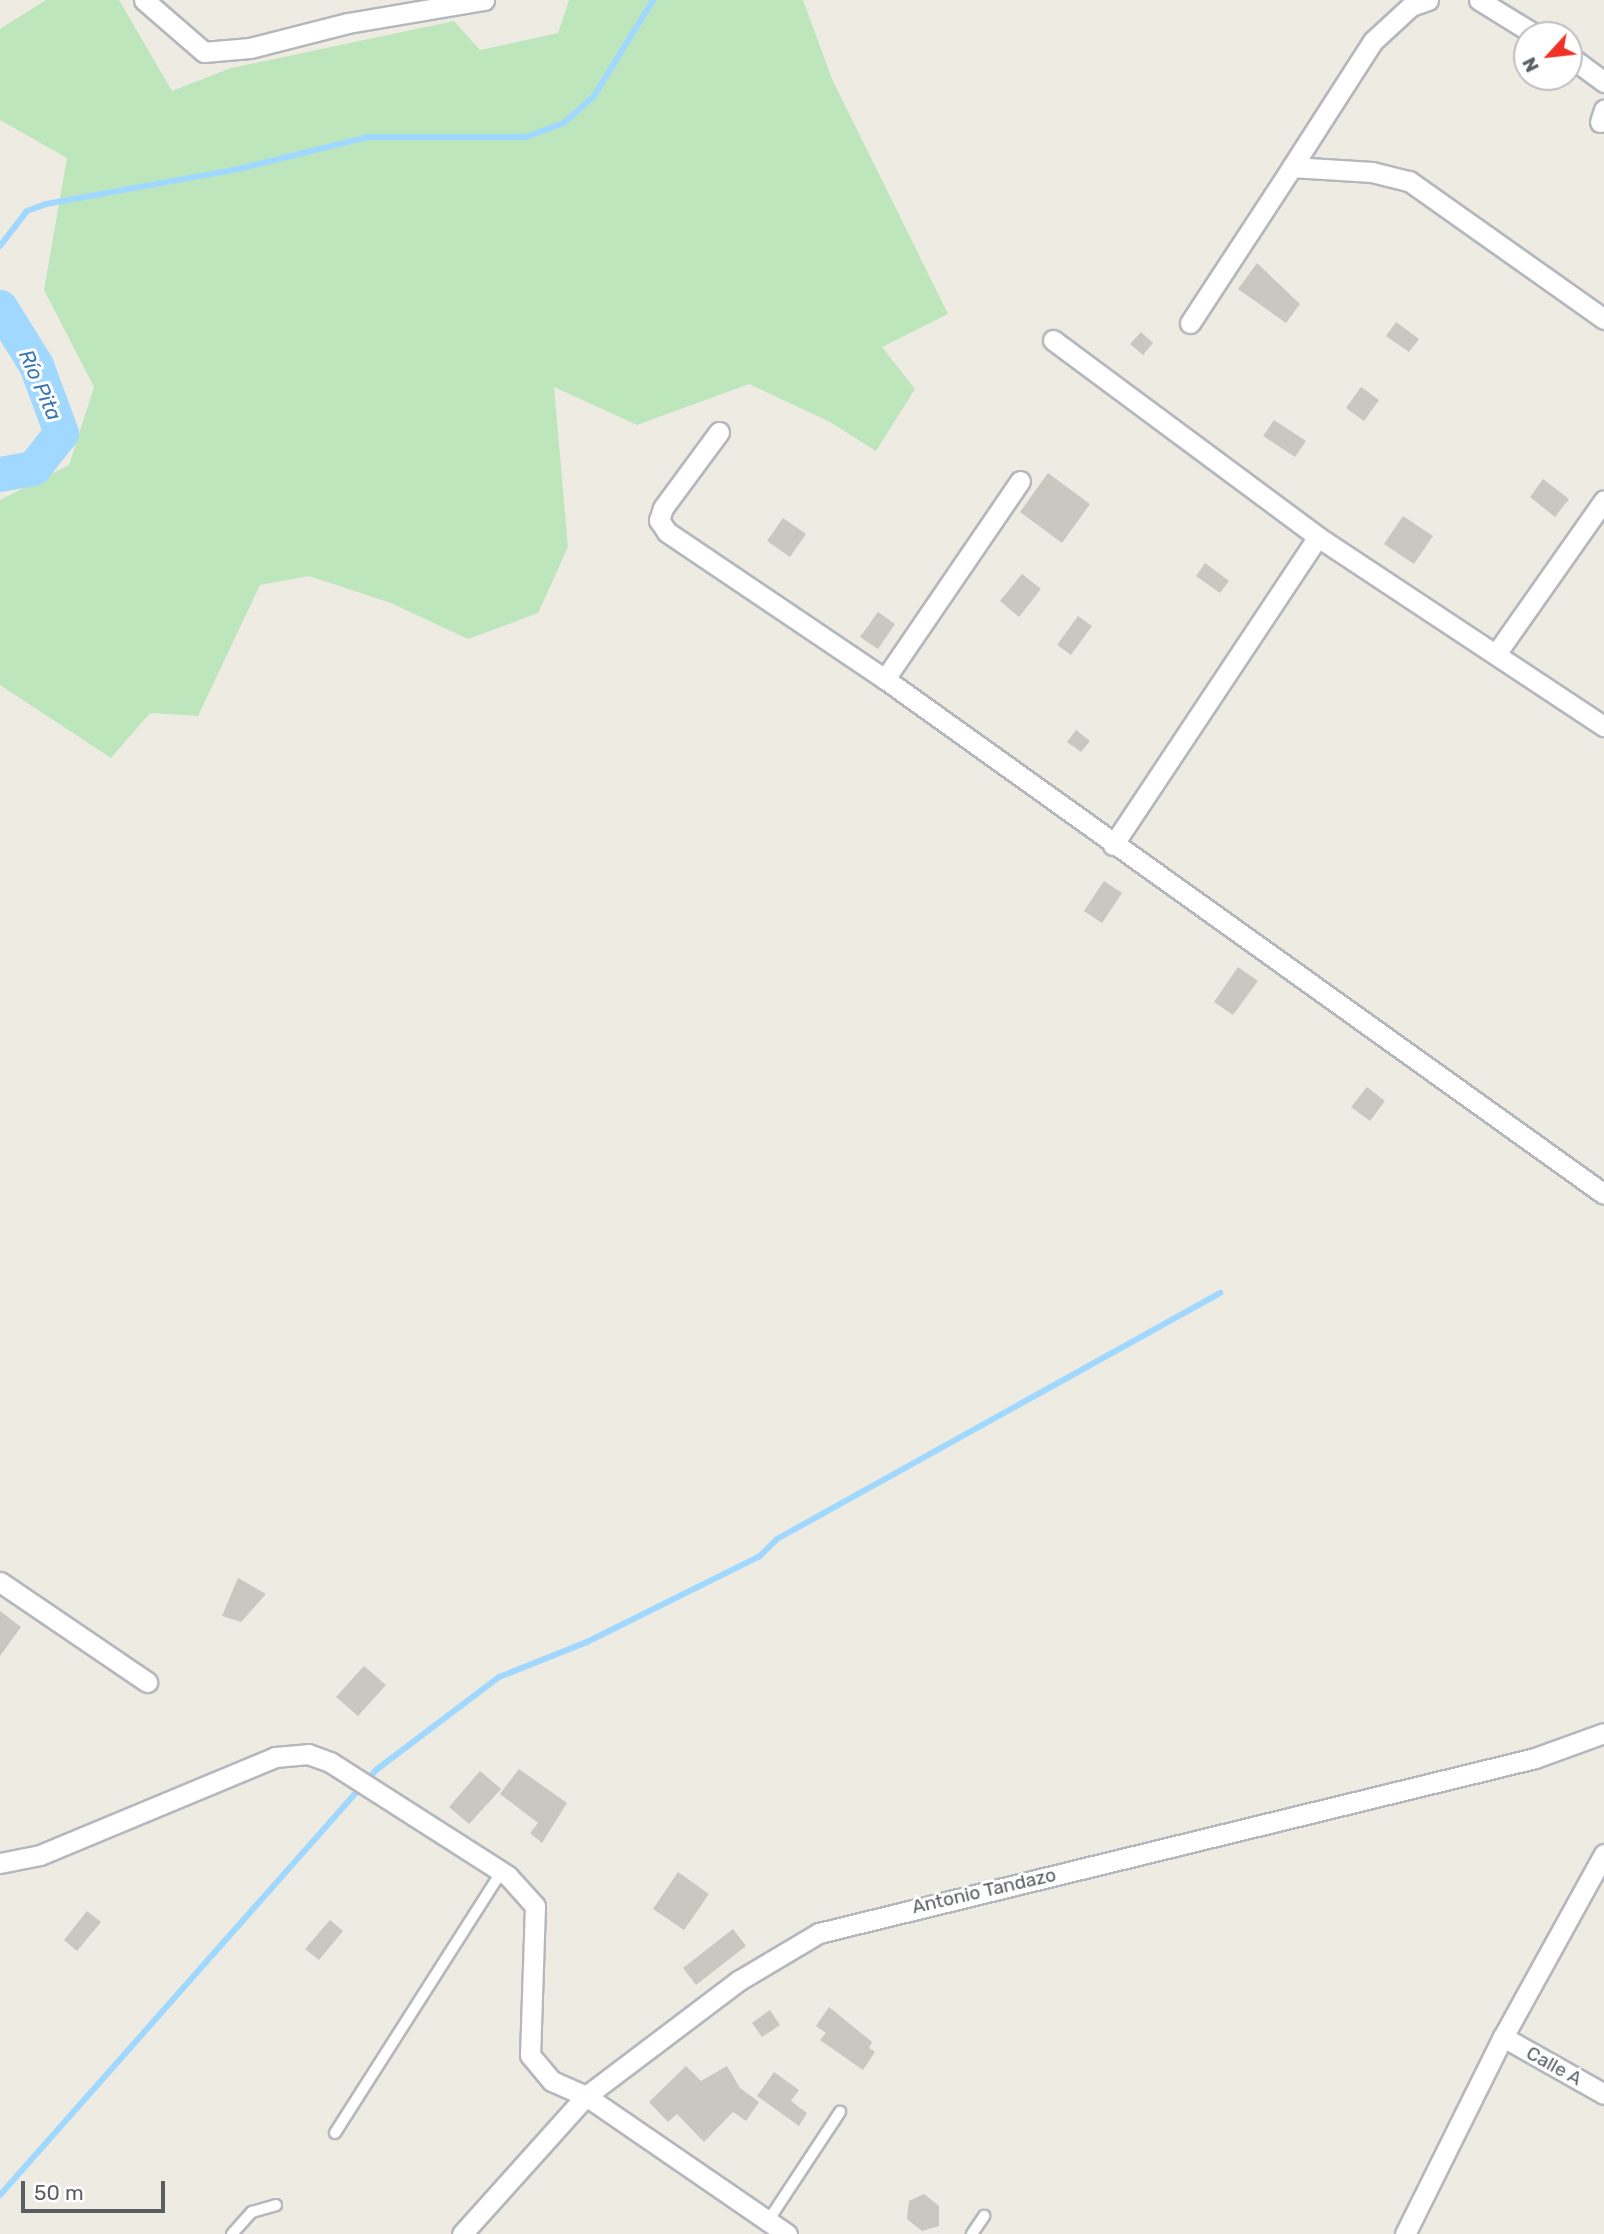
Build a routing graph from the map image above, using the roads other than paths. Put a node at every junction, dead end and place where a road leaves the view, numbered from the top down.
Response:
1 (144, 0) edge
2 (484, 0) edge
3 (1428, 0) edge
4 (1479, 0) edge
5 (1513, 21) edge
6 (1583, 66) edge
7 (1604, 82) edge
8 (1292, 167) junction
9 (1604, 319) edge
10 (1190, 323) dead end
11 (1053, 340) dead end
12 (719, 432) dead end
13 (1020, 481) dead end
14 (1604, 500) edge
15 (1318, 537) junction
16 (1498, 651) junction
17 (885, 679) junction
18 (1604, 726) edge
19 (1113, 845) junction
20 (1604, 1194) edge
21 (0, 1582) edge
22 (148, 1682) dead end
23 (1604, 1733) edge
24 (1604, 1854) edge
25 (0, 1863) edge
26 (501, 1872) junction
27 (1503, 2037) junction
28 (1604, 2094) edge
29 (586, 2096) junction
30 (839, 2112) dead end
31 (335, 2133) dead end
32 (276, 2204) dead end
33 (984, 2216) dead end
34 (768, 2221) junction
35 (232, 2234) edge
36 (462, 2234) edge
37 (787, 2234) edge
38 (972, 2234) edge
39 (1405, 2234) edge

1 - 2 street
3 - 8 street
4 - 5 street
6 - 7 street
8 - 9 street
8 - 10 street
11 - 15 street
12 - 17 street
13 - 17 street
14 - 16 street
15 - 16 street
15 - 19 street
16 - 18 street
17 - 19 street
19 - 20 street
21 - 22 street
23 - 29 street, Antonio Tandazo
24 - 27 street
25 - 26 street
26 - 29 street
26 - 31 lane
27 - 28 street, Calle A
27 - 39 street
29 - 34 street
29 - 36 street, Antonio Tandazo
30 - 34 lane
32 - 35 lane
33 - 38 lane
34 - 37 street

